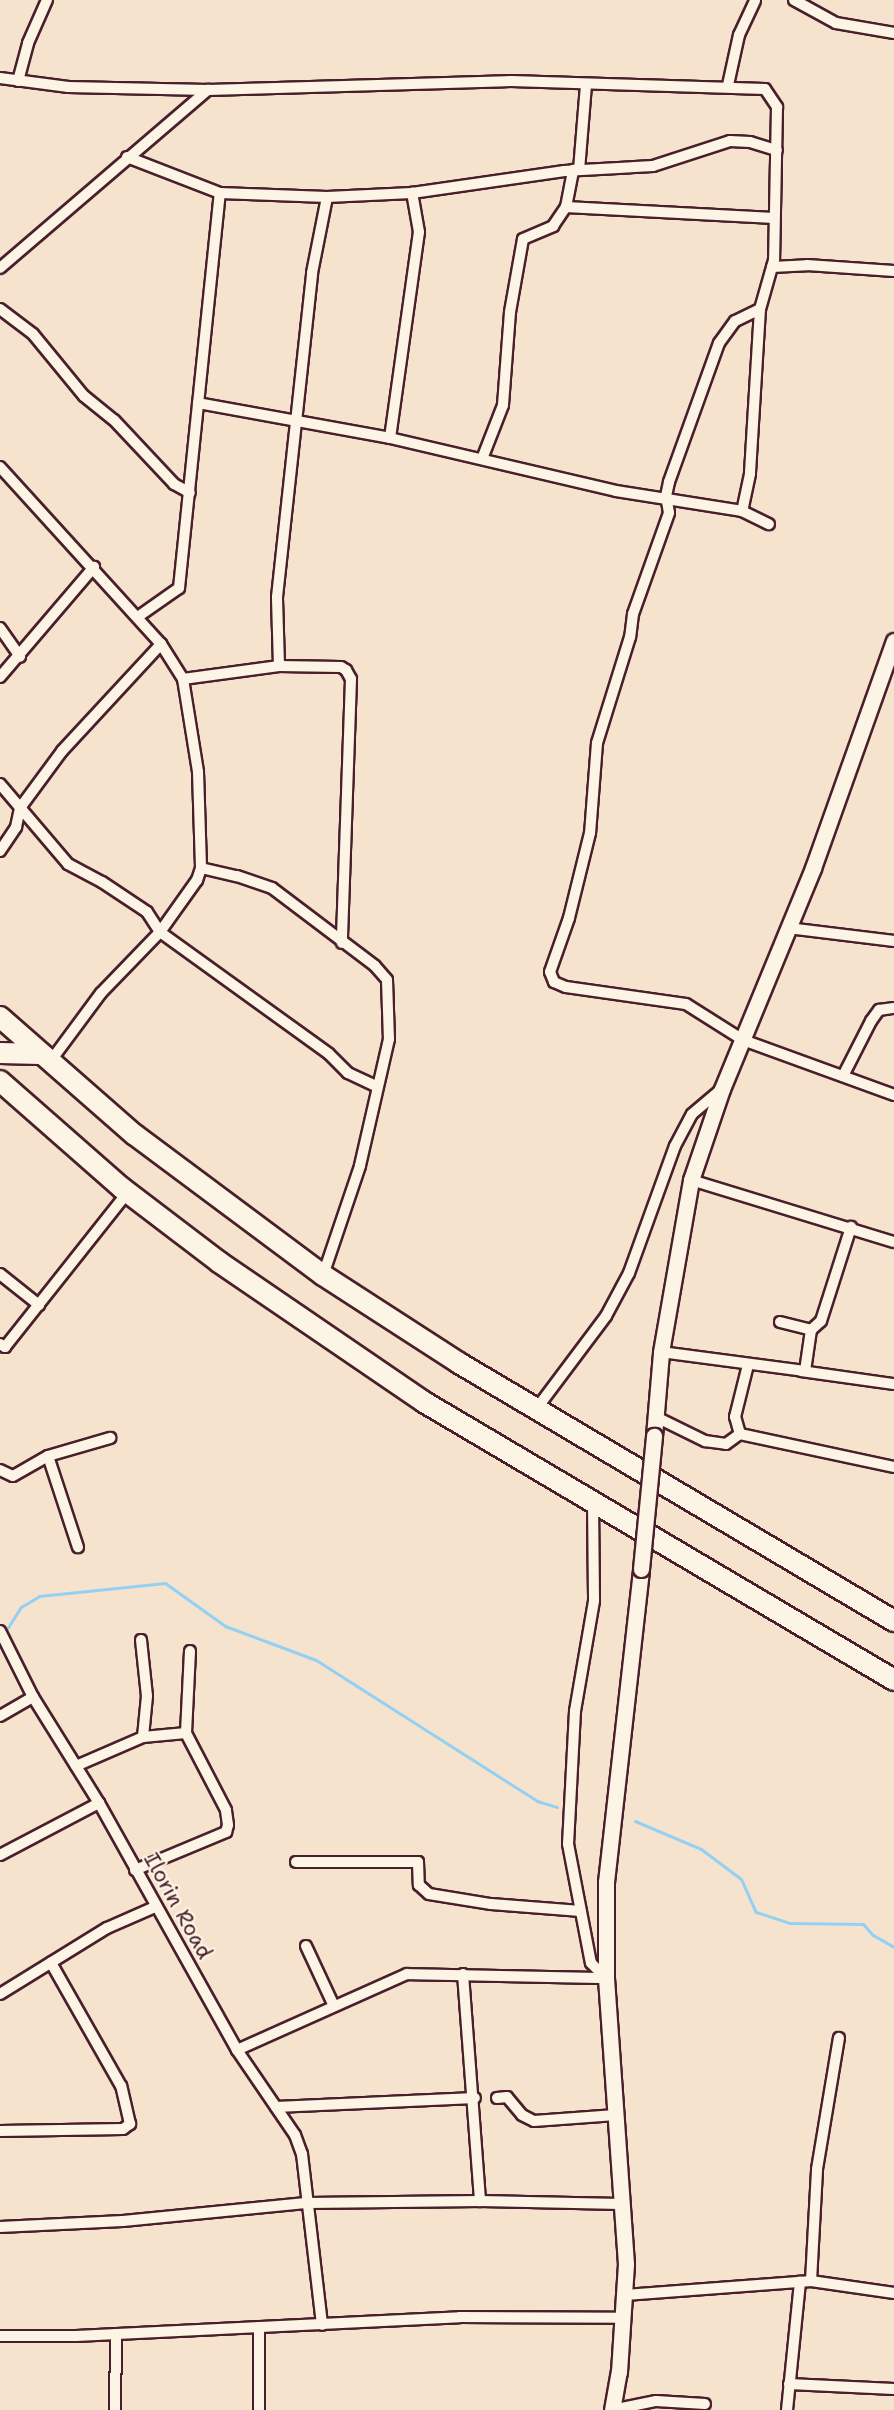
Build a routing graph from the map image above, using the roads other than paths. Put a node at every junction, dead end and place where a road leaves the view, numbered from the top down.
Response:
1 (47, 0) edge
2 (755, 0) edge
3 (794, 0) edge
4 (894, 33) edge
5 (0, 78) edge
6 (18, 81) junction
7 (586, 85) junction
8 (728, 85) junction
9 (208, 90) junction
10 (777, 150) junction
11 (127, 157) junction
12 (576, 170) junction
13 (412, 192) junction
14 (220, 193) junction
15 (327, 197) junction
16 (566, 207) junction
17 (774, 218) junction
18 (772, 267) junction
19 (0, 268) edge
20 (894, 271) edge
21 (0, 309) edge
22 (760, 309) junction
23 (198, 404) junction
24 (298, 420) junction
25 (390, 438) junction
26 (482, 459) junction
27 (0, 467) edge
28 (190, 493) junction
29 (666, 496) junction
30 (742, 511) junction
31 (769, 524) dead end
32 (94, 567) junction
33 (139, 616) junction
34 (0, 628) edge
35 (894, 641) edge
36 (161, 644) junction
37 (20, 657) junction
38 (279, 666) junction
39 (889, 668) edge
40 (0, 677) edge
41 (183, 680) junction
42 (0, 784) edge
43 (20, 808) junction
44 (0, 851) edge
45 (201, 868) junction
46 (788, 928) junction
47 (160, 932) junction
48 (894, 941) edge
49 (342, 943) junction
50 (894, 1008) edge
51 (0, 1017) edge
52 (743, 1040) junction
53 (0, 1053) edge
54 (45, 1058) junction
55 (843, 1076) junction
56 (0, 1080) edge
57 (376, 1086) junction
58 (722, 1089) junction
59 (894, 1095) edge
60 (691, 1180) junction
61 (128, 1192) junction
62 (851, 1227) junction
63 (894, 1242) edge
64 (0, 1274) edge
65 (324, 1275) junction
66 (39, 1305) junction
67 (780, 1322) dead end
68 (811, 1330) junction
69 (0, 1344) edge
70 (661, 1352) junction
71 (748, 1365) junction
72 (801, 1371) junction
73 (894, 1384) edge
74 (537, 1408) junction
75 (656, 1417) junction
76 (740, 1434) junction
77 (110, 1438) dead end
78 (48, 1456) junction
79 (894, 1467) edge
80 (0, 1470) edge
81 (593, 1502) junction
82 (78, 1547) dead end
83 (894, 1621) edge
84 (0, 1630) edge
85 (141, 1640) dead end
86 (190, 1651) dead end
87 (894, 1680) edge
88 (33, 1697) junction
89 (0, 1716) edge
90 (186, 1733) junction
91 (143, 1737) junction
92 (76, 1766) junction
93 (99, 1803) junction
94 (0, 1854) edge
95 (296, 1862) dead end
96 (135, 1870) junction
97 (155, 1907) junction
98 (581, 1911) junction
99 (306, 1946) dead end
100 (51, 1963) junction
101 (463, 1974) junction
102 (606, 1978) junction
103 (0, 1994) edge
104 (334, 2006) junction
105 (839, 2038) dead end
106 (237, 2050) junction
107 (475, 2098) junction
108 (497, 2098) dead end
109 (276, 2107) junction
110 (0, 2115) edge
111 (616, 2115) junction
112 (2, 2129) edge
113 (480, 2201) junction
114 (308, 2203) junction
115 (621, 2204) junction
116 (0, 2227) edge
117 (806, 2281) junction
118 (894, 2292) edge
119 (625, 2295) junction
120 (624, 2318) junction
121 (322, 2325) junction
122 (259, 2327) junction
123 (116, 2334) junction
124 (0, 2336) edge
125 (789, 2384) junction
126 (894, 2389) edge
127 (705, 2404) dead end
128 (115, 2410) edge
129 (259, 2410) edge
130 (612, 2410) edge
131 (787, 2410) edge

1 - 6 street
2 - 8 street
3 - 4 street
5 - 6 street
6 - 9 street
7 - 8 street
7 - 9 street
7 - 12 street
8 - 10 street
9 - 11 street
10 - 12 street
10 - 17 street
11 - 14 street
11 - 19 street
12 - 13 street
12 - 16 street
13 - 15 street
13 - 25 street
14 - 15 street
14 - 23 street
15 - 24 street
16 - 17 street
16 - 26 street
17 - 18 street
18 - 20 street
18 - 22 street
21 - 28 street
22 - 29 street
22 - 30 street
23 - 24 street
23 - 28 street
24 - 25 street
24 - 38 street
25 - 26 street
26 - 29 street
27 - 32 street
28 - 33 street
29 - 30 street
29 - 52 street
30 - 31 street
32 - 33 street
32 - 37 street
33 - 36 street
34 - 37 street
35 - 39 main road
36 - 41 street
36 - 43 street
37 - 40 street
38 - 41 street
38 - 49 street
39 - 46 main road
41 - 45 street
42 - 43 street
43 - 44 street
43 - 47 street
45 - 47 street
45 - 49 street
46 - 48 street
46 - 52 main road
47 - 54 street
47 - 57 street
49 - 57 street
50 - 55 street
51 - 54 highway
52 - 55 street
52 - 58 main road
53 - 54 highway
54 - 65 highway
55 - 59 street
56 - 61 highway
57 - 65 street
58 - 60 main road
58 - 74 street
60 - 62 street
60 - 70 main road
61 - 66 street
61 - 81 highway
62 - 63 street
62 - 68 street
64 - 66 street
65 - 74 highway
66 - 69 street
67 - 68 street
68 - 72 street
70 - 71 street
70 - 75 main road
71 - 72 street
71 - 76 street
72 - 73 street
74 - 83 highway
75 - 76 street
75 - 102 main road, bridge
76 - 79 street
77 - 78 street
78 - 80 street
78 - 82 street
81 - 87 highway
81 - 98 street
84 - 88 street, Ilorin Road
85 - 91 street
86 - 90 street
88 - 89 street
88 - 92 street, Ilorin Road
90 - 91 street
90 - 96 street
91 - 92 street
92 - 93 street, Ilorin Road
93 - 94 street
93 - 96 street, Ilorin Road
95 - 98 street
96 - 97 street, Ilorin Road
97 - 100 street
97 - 106 street, Ilorin Road
98 - 102 street
99 - 104 street
100 - 103 street
100 - 112 street
101 - 102 street
101 - 104 street
101 - 107 street
102 - 111 main road
104 - 106 street
105 - 117 street
106 - 109 street, Ilorin Road
107 - 109 street
107 - 113 street
108 - 111 street
109 - 114 street, Ilorin Road
110 - 112 street
111 - 115 main road
113 - 114 street
113 - 115 street
114 - 116 street
114 - 121 street, Ilorin Road
115 - 119 main road
117 - 118 street
117 - 119 street
117 - 125 street
119 - 120 main road
120 - 121 street
120 - 130 main road
121 - 122 street
122 - 123 street
122 - 129 street
123 - 124 street
123 - 128 street
125 - 126 street
125 - 131 street
127 - 130 street

